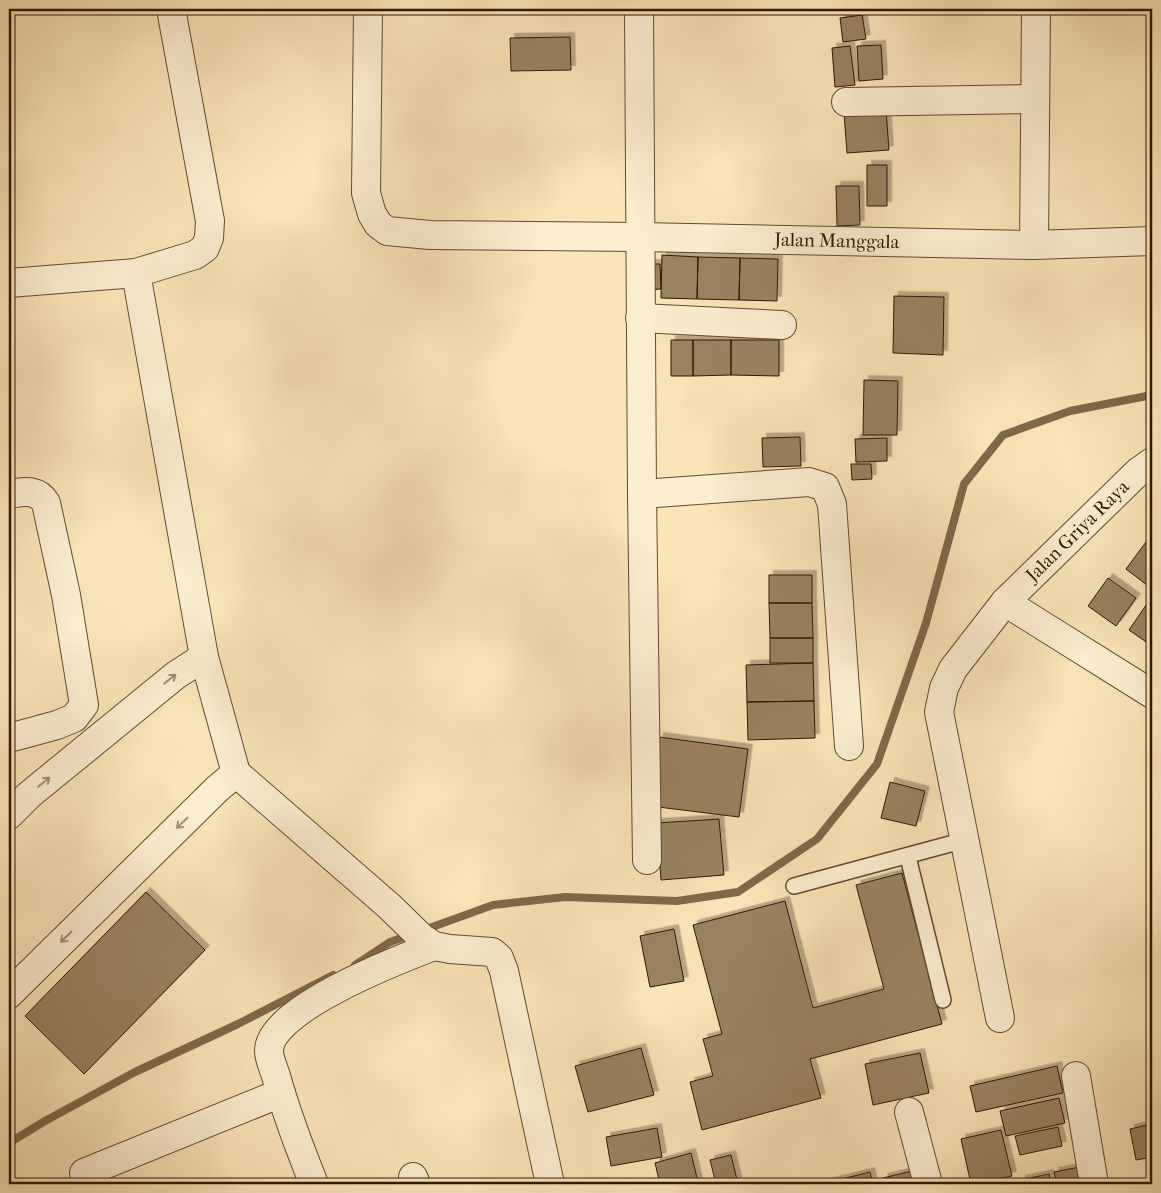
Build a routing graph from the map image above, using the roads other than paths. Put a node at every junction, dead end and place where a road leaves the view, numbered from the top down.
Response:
1 (171, 9) edge
2 (368, 9) edge
3 (639, 9) edge
4 (1036, 9) edge
5 (1035, 99) junction
6 (846, 102) dead end
7 (640, 237) junction
8 (1152, 241) edge
9 (1034, 245) junction
10 (136, 273) junction
11 (9, 283) edge
12 (640, 318) junction
13 (782, 325) dead end
14 (1147, 472) edge
15 (9, 494) edge
16 (642, 494) junction
17 (1005, 602) junction
18 (204, 657) junction
19 (1152, 694) edge
20 (9, 738) edge
21 (849, 746) dead end
22 (236, 773) junction
23 (9, 815) edge
24 (960, 841) junction
25 (908, 857) junction
26 (647, 860) dead end
27 (794, 886) dead end
28 (421, 936) junction
29 (9, 994) edge
30 (943, 1000) dead end
31 (1000, 1018) dead end
32 (1076, 1076) dead end
33 (281, 1093) junction
34 (909, 1112) dead end
35 (84, 1173) dead end
36 (314, 1184) edge
37 (550, 1184) edge
38 (928, 1184) edge
39 (1094, 1184) edge

1 - 10 street
2 - 7 street, Jalan Manggala
3 - 7 street
4 - 5 street
5 - 6 street
5 - 9 street
7 - 9 street, Jalan Manggala
7 - 12 street
8 - 9 street, Jalan Manggala
10 - 11 street
10 - 18 street
12 - 13 street
12 - 16 street
14 - 17 street, Jalan Griya Raya
15 - 20 street
16 - 21 street
16 - 26 street
17 - 19 street
17 - 24 street, Jalan Griya Raya
18 - 22 street
23 -> 18 street
22 - 28 street
22 -> 29 street
24 - 25 lane
24 - 31 street, Jalan Griya Raya
25 - 27 lane
25 - 30 lane
28 - 33 street
28 - 37 street
32 - 39 street
33 - 35 street
33 - 36 street
34 - 38 street

